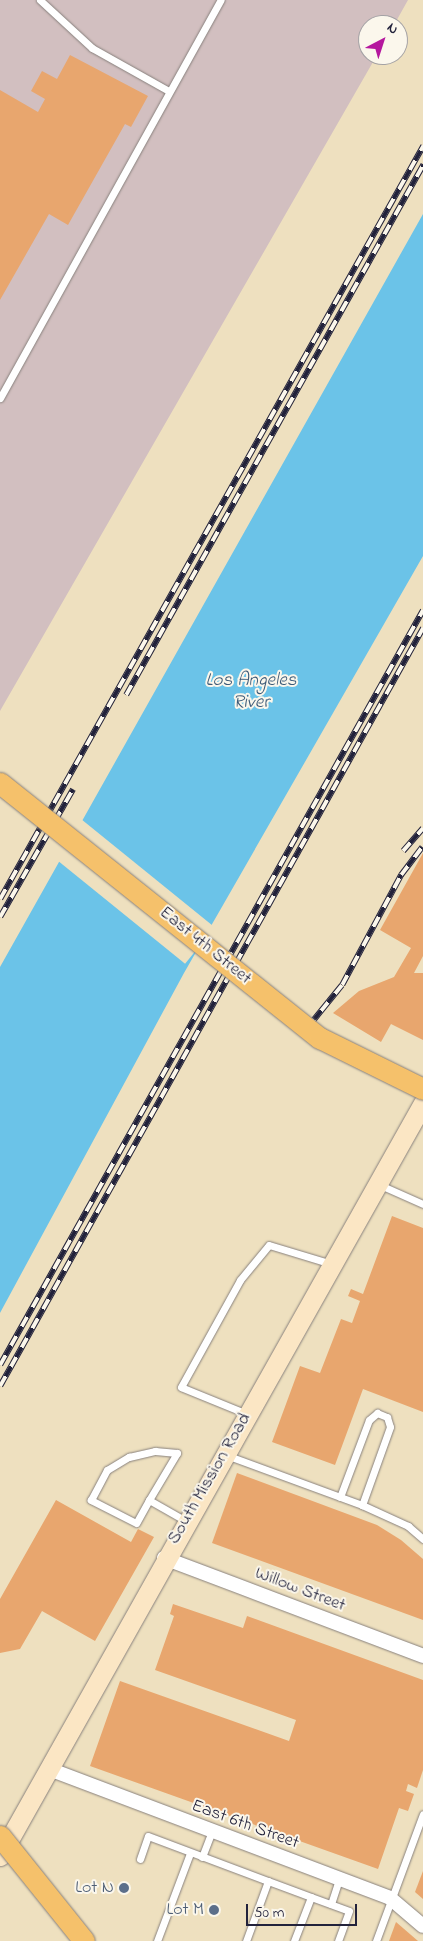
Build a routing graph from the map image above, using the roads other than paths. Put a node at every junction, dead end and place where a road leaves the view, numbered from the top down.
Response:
1 (40, 0) edge
2 (221, 0) edge
3 (168, 91) junction
4 (0, 398) edge
5 (0, 783) edge
6 (423, 1089) edge
7 (423, 1103) edge
8 (417, 1125) edge
9 (378, 1183) junction
10 (423, 1204) edge
11 (333, 1264) junction
12 (247, 1414) junction
13 (224, 1454) junction
14 (340, 1497) junction
15 (149, 1500) junction
16 (362, 1504) junction
17 (186, 1521) junction
18 (423, 1539) edge
19 (164, 1558) junction
20 (423, 1656) edge
21 (49, 1768) junction
22 (423, 1814) edge
23 (211, 1833) junction
24 (0, 1836) edge
25 (190, 1853) junction
26 (0, 1856) edge
27 (202, 1857) junction
28 (140, 1859) dead end
29 (339, 1880) junction
30 (268, 1881) junction
31 (311, 1897) junction
32 (390, 1898) junction
33 (331, 1904) junction
34 (423, 1926) edge
35 (84, 1941) edge
36 (157, 1941) edge
37 (246, 1941) edge
38 (294, 1941) edge
39 (338, 1941) edge
40 (376, 1941) edge

1 - 3 lane
2 - 3 lane
3 - 4 lane
5 - 6 main road, East 4th Street, bridge
7 - 8 street, South Mission Road
8 - 9 street, South Mission Road
9 - 10 lane
9 - 11 street, South Mission Road
11 - 12 street, South Mission Road
11 - 12 lane
12 - 13 street, South Mission Road
13 - 14 lane
13 - 17 street, South Mission Road
14 - 16 lane
14 - 16 lane
15 - 15 lane
15 - 17 lane
16 - 18 lane
17 - 19 street, South Mission Road
19 - 20 street, Willow Street
19 - 21 street, South Mission Road
21 - 23 street, East 6th Street
21 - 26 street, South Mission Road
22 - 32 lane
23 - 27 lane
23 - 29 street, East 6th Street
24 - 35 main road, bridge
25 - 27 lane
25 - 28 lane
25 - 36 lane
27 - 30 lane
29 - 32 street, East 6th Street
29 - 33 lane
30 - 31 lane
30 - 37 lane
31 - 33 lane
31 - 38 lane
32 - 34 street, East 6th Street
32 - 40 lane
33 - 39 lane

